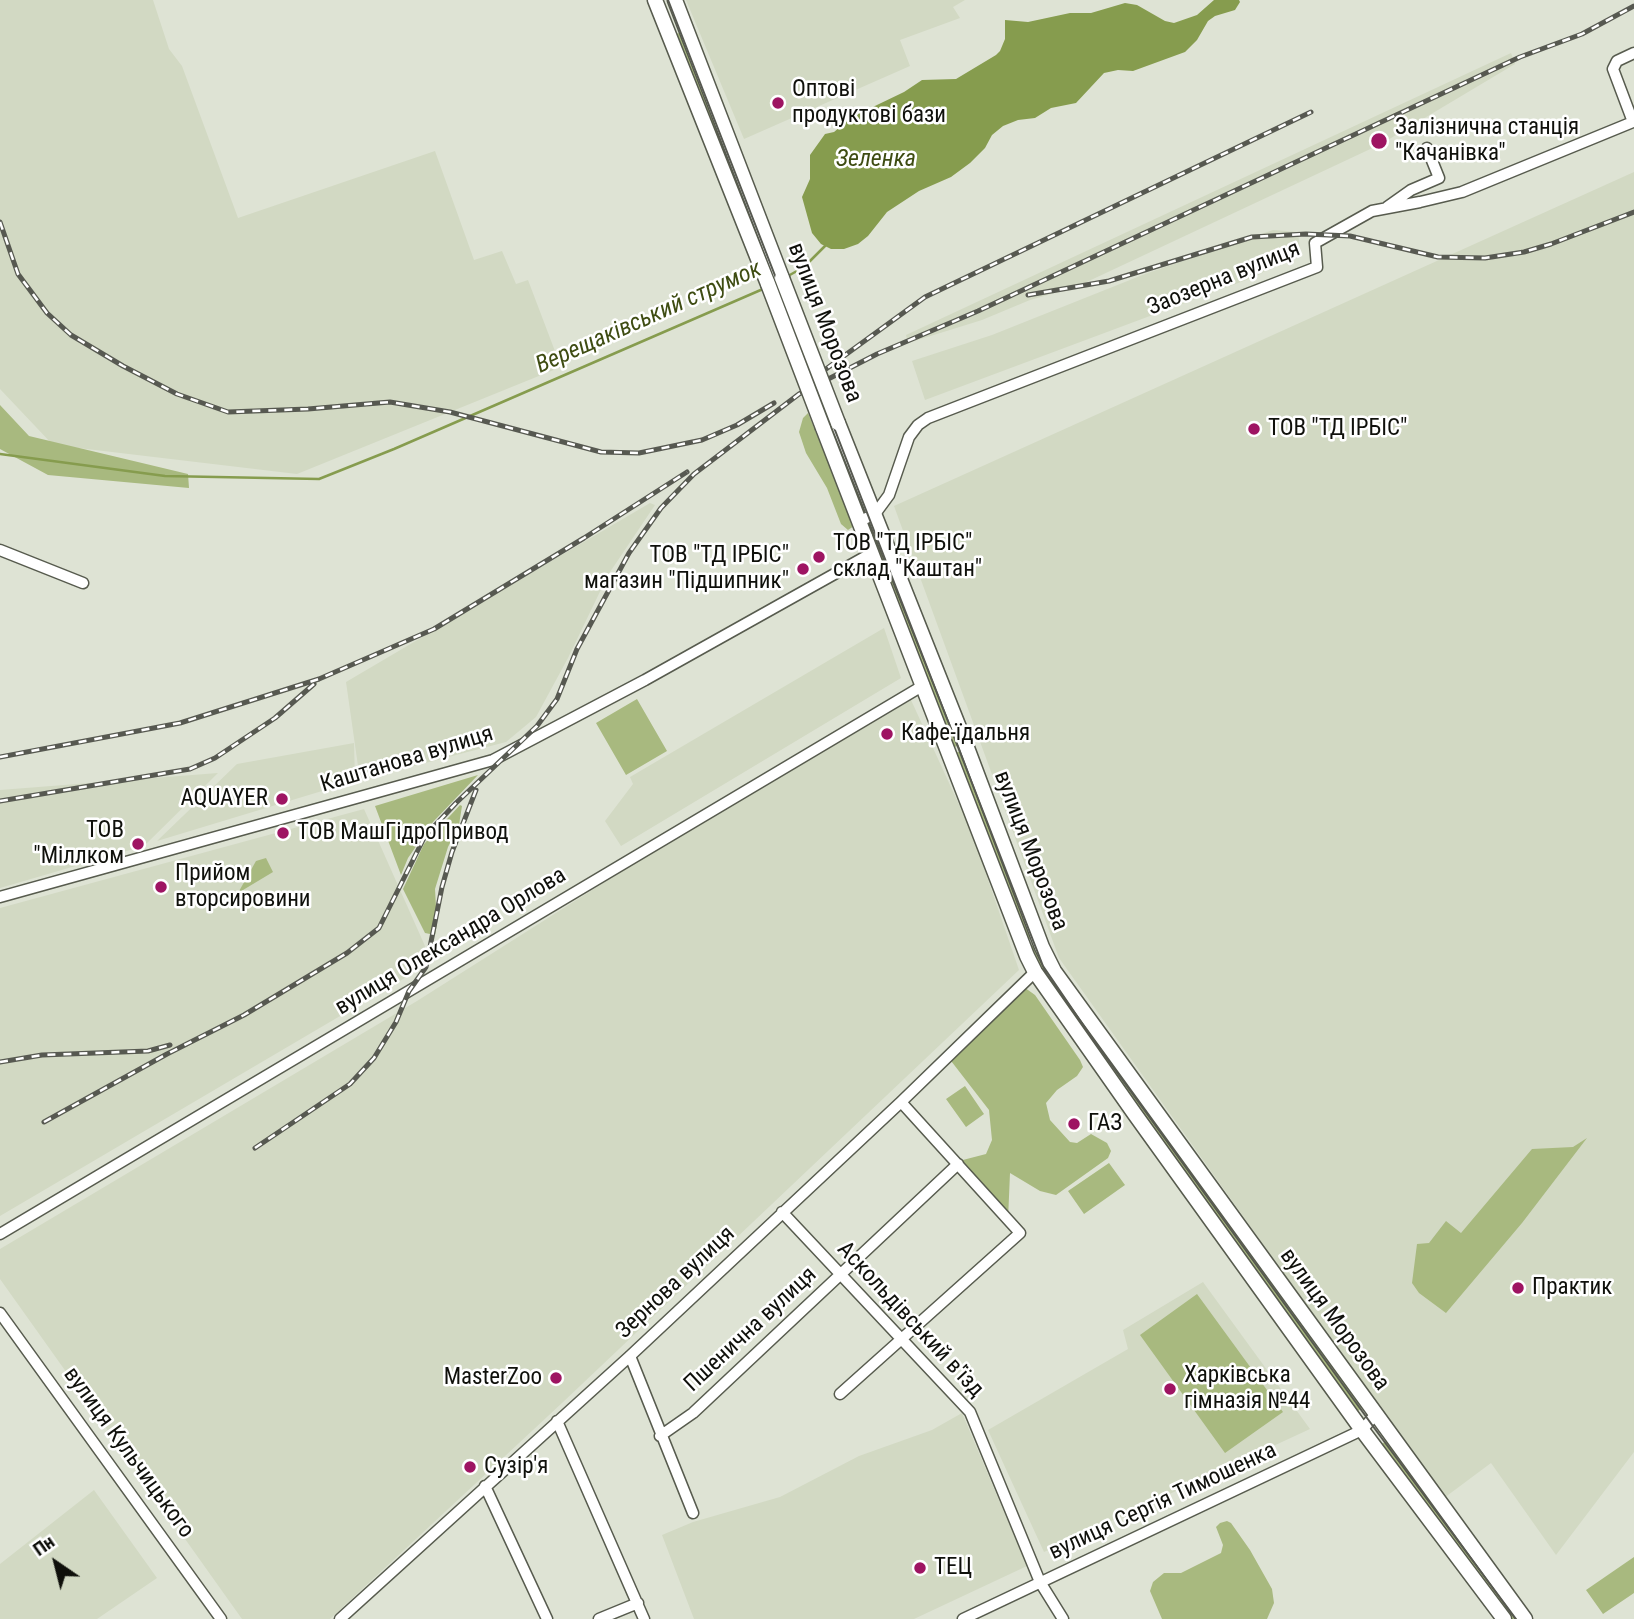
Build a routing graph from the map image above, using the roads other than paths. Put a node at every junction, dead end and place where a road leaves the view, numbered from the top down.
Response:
1 (655, 0) edge
2 (675, 0) edge
3 (1634, 53) edge
4 (1427, 148) dead end
5 (1385, 209) junction
6 (775, 281) junction
7 (875, 514) junction
8 (860, 521) junction
9 (0, 550) edge
10 (872, 553) junction
11 (83, 583) dead end
12 (924, 685) junction
13 (965, 745) junction
14 (949, 752) junction
15 (0, 897) edge
16 (1038, 938) junction
17 (1022, 943) junction
18 (1035, 972) junction
19 (901, 1102) junction
20 (958, 1164) junction
21 (782, 1212) junction
22 (0, 1234) edge
23 (840, 1275) junction
24 (0, 1313) edge
25 (901, 1341) junction
26 (630, 1356) junction
27 (840, 1394) dead end
28 (1375, 1415) junction
29 (557, 1421) junction
30 (1362, 1430) junction
31 (660, 1436) junction
32 (485, 1486) junction
33 (693, 1513) dead end
34 (1040, 1583) junction
35 (638, 1603) junction
36 (221, 1619) edge
37 (340, 1619) edge
38 (547, 1619) edge
39 (599, 1619) edge
40 (645, 1619) edge
41 (963, 1619) edge
42 (1063, 1619) edge
43 (1504, 1619) edge
44 (1525, 1619) edge

1 - 6 main road, вулиця Морозова
2 - 6 main road, вулиця Морозова
3 - 5 street, Заозерна вулиця
4 - 5 street
5 - 7 street, Заозерна вулиця
6 - 7 main road, вулиця Морозова, bridge
6 - 8 main road, вулиця Морозова, bridge
7 - 8 street
7 - 13 main road, вулиця Морозова
8 - 10 main road, вулиця Морозова
9 - 11 street
10 - 12 main road, вулиця Морозова
10 - 15 street, Каштанова вулиця
12 - 14 main road, вулиця Морозова
12 - 22 street, вулиця Олександра Орлова
13 - 14 main road
13 - 16 main road, вулиця Морозова
14 - 17 main road, вулиця Морозова
16 - 17 main road
16 - 28 main road, вулиця Морозова
17 - 18 main road, вулиця Морозова
18 - 19 street, Зернова вулиця
18 - 30 main road, вулиця Морозова
19 - 20 street
19 - 21 street, Зернова вулиця
20 - 23 street, Пшенична вулиця
20 - 25 street
21 - 23 street, Аскольдівський в'їзд
21 - 26 street, Зернова вулиця
23 - 25 street, Аскольдівський в'їзд
23 - 31 street, Пшенична вулиця
24 - 36 street, вулиця Кульчицького
25 - 27 street
25 - 34 street, Аскольдівський в'їзд
26 - 29 street, Зернова вулиця
26 - 31 street
28 - 30 street, вулиця Сергія Тимошенка
28 - 44 main road, вулиця Морозова
29 - 32 street, Зернова вулиця
29 - 35 street
30 - 34 street, вулиця Сергія Тимошенка
30 - 43 main road, вулиця Морозова
31 - 33 street
32 - 37 street, Зернова вулиця
32 - 38 street
34 - 41 street, вулиця Сергія Тимошенка
34 - 42 street, Аскольдівський в'їзд
35 - 39 street
35 - 40 street

